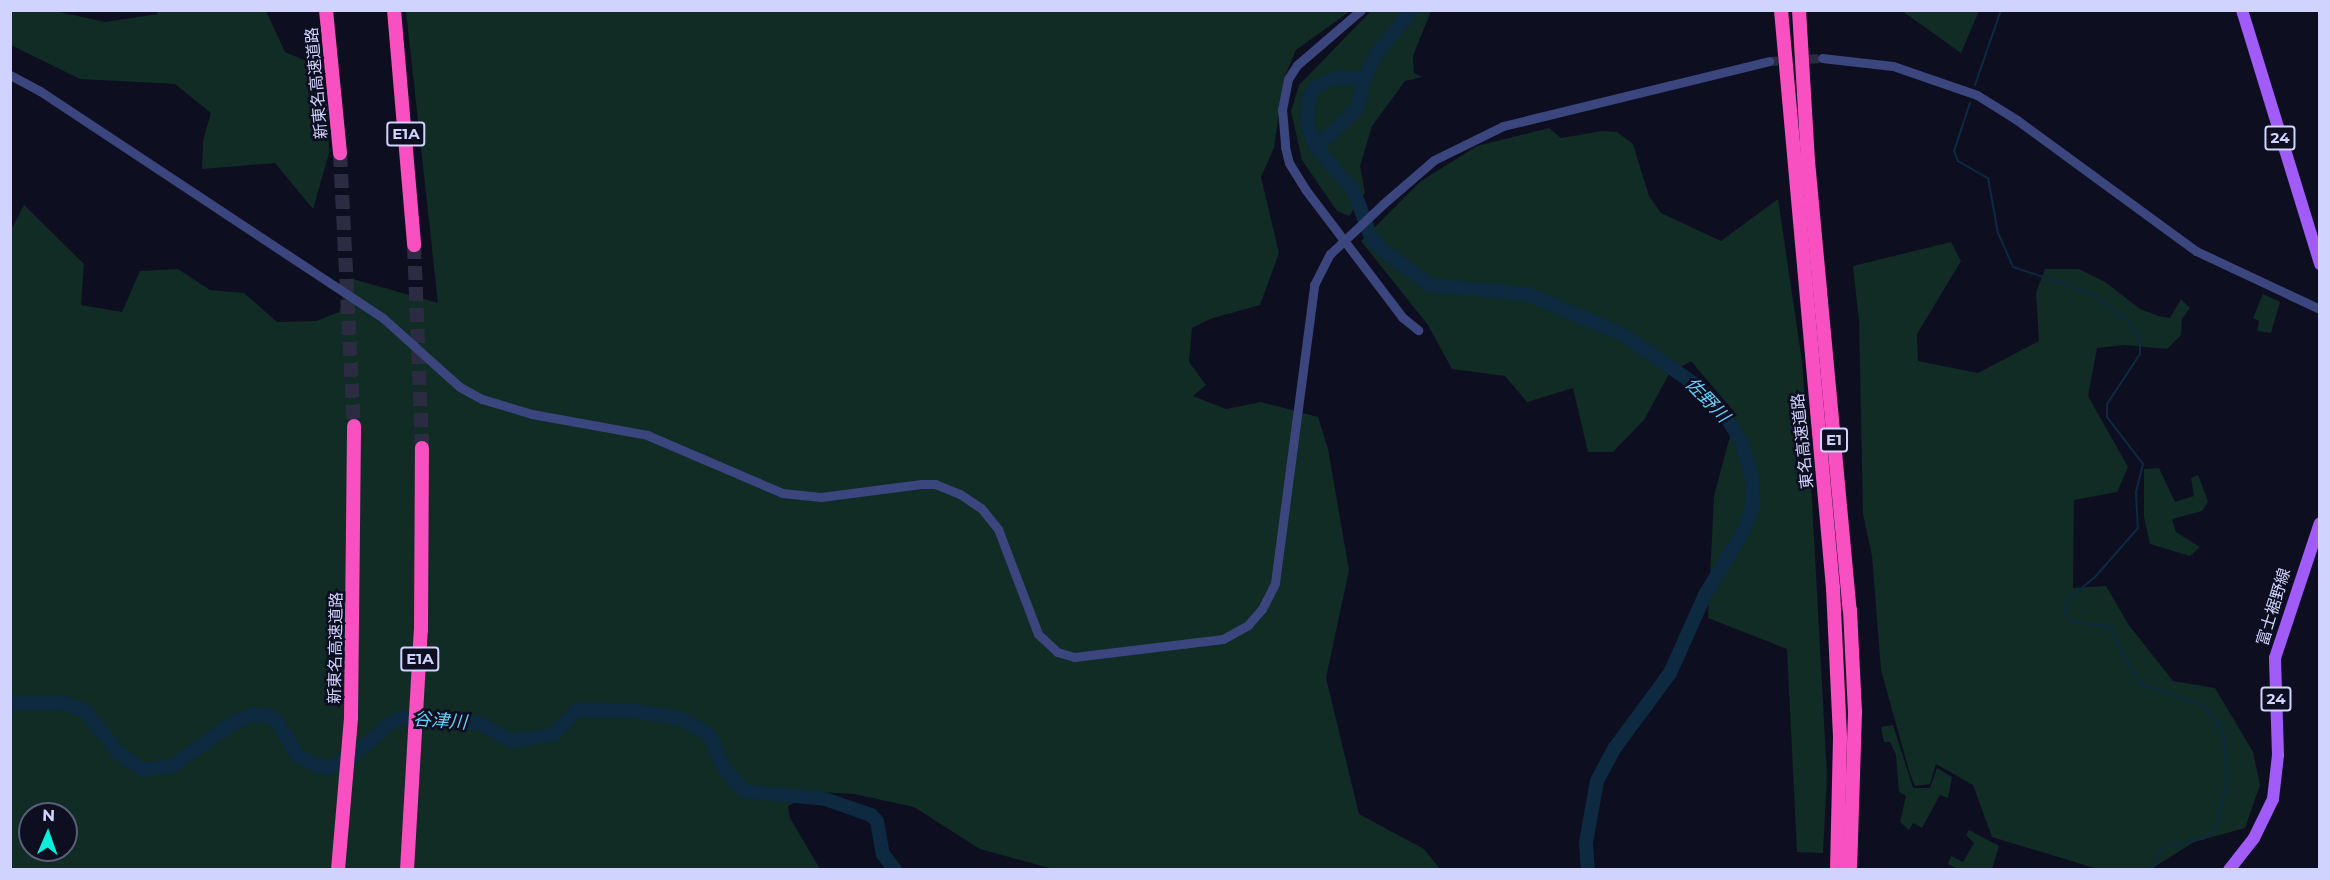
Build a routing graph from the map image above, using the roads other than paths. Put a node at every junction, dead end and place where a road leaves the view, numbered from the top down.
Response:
1 (326, 10) edge
2 (1361, 10) edge
3 (1781, 10) edge
4 (1799, 10) edge
5 (2242, 10) edge
6 (394, 17) edge
7 (1822, 58) tunnel mouth
8 (1769, 62) tunnel mouth
9 (10, 75) edge
10 (340, 153) tunnel mouth
11 (1346, 238) junction
12 (414, 245) tunnel mouth
13 (2319, 264) edge
14 (2319, 309) edge
15 (1418, 330) dead end
16 (354, 426) tunnel mouth
17 (422, 448) tunnel mouth
18 (2319, 523) edge
19 (338, 870) edge
20 (407, 870) edge
21 (1837, 870) edge
22 (1850, 870) edge
23 (2229, 870) edge

1 - 10 highway, 新東名高速道路
2 - 11 street
3 - 21 highway, 東名高速道路 / E1
4 - 22 highway, 東名高速道路 / E1
5 - 13 main road, 24
6 - 12 highway, E1A
7 - 14 street
8 - 11 street
9 - 11 street
11 - 15 street
16 - 19 highway, 新東名高速道路
17 - 20 highway, E1A
18 - 23 main road, 富士裾野線 / 24

